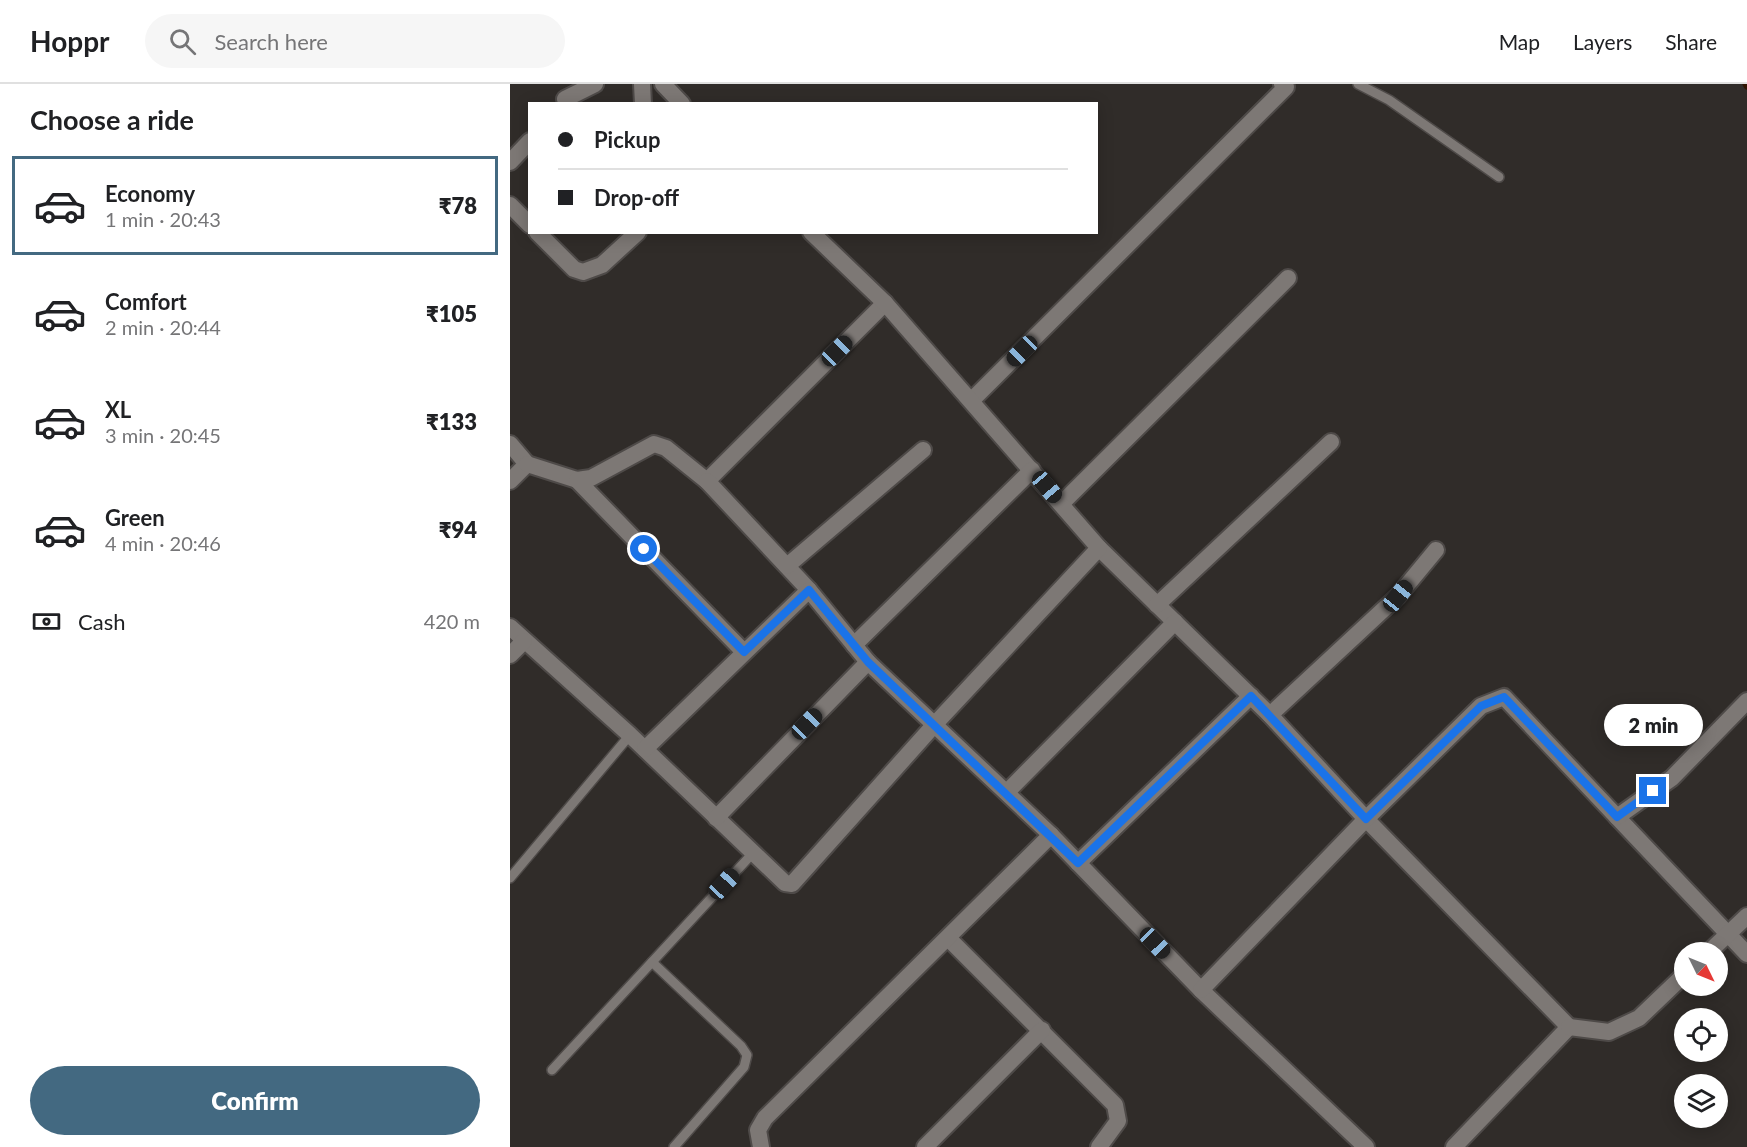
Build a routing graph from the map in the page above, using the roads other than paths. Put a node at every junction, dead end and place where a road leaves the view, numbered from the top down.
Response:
1 (595, 84) edge
2 (642, 84) edge
3 (663, 84) edge
4 (1358, 84) edge
5 (1286, 85) edge
6 (562, 96) edge
7 (644, 102) edge
8 (680, 102) edge
9 (528, 143) edge
10 (510, 162) edge
11 (1499, 177) dead end
12 (510, 206) edge
13 (528, 223) edge
14 (539, 234) edge
15 (636, 234) edge
16 (813, 234) edge
17 (1288, 278) dead end
18 (885, 303) junction
19 (972, 400) junction
20 (1331, 442) dead end
21 (510, 444) edge
22 (923, 450) dead end
23 (527, 464) junction
24 (1032, 470) junction
25 (577, 480) junction
26 (510, 481) edge
27 (707, 481) junction
28 (1061, 504) junction
29 (1098, 548) junction
30 (1436, 550) dead end
31 (787, 566) junction
32 (809, 590) junction
33 (1157, 605) junction
34 (1175, 622) junction
35 (510, 627) edge
36 (524, 641) junction
37 (854, 645) junction
38 (744, 652) junction
39 (510, 655) edge
40 (868, 662) junction
41 (1251, 696) junction
42 (1747, 701) edge
43 (1270, 715) junction
44 (935, 724) junction
45 (630, 735) junction
46 (645, 749) junction
47 (1007, 792) junction
48 (1617, 817) junction
49 (716, 818) junction
50 (1366, 819) junction
51 (1051, 835) junction
52 (753, 852) junction
53 (1078, 863) junction
54 (510, 878) edge
55 (1747, 916) edge
56 (1728, 934) junction
57 (948, 938) junction
58 (1720, 942) edge
59 (1747, 954) edge
60 (652, 962) junction
61 (1674, 985) edge
62 (1201, 990) junction
63 (1569, 1027) junction
64 (1042, 1030) junction
65 (552, 1070) dead end
66 (674, 1147) edge
67 (761, 1147) edge
68 (925, 1147) edge
69 (1099, 1147) edge
70 (1366, 1147) edge
71 (1454, 1147) edge

1 - 6 street
2 - 7 street
3 - 8 street
4 - 11 lane
5 - 19 street
9 - 10 street
12 - 13 street
14 - 15 street
16 - 18 street
17 - 28 street
18 - 19 street
18 - 27 street
19 - 24 street
20 - 33 street
21 - 23 street
22 - 31 street
23 - 25 street
23 - 26 street
24 - 28 street
24 - 37 street
25 - 27 street
25 - 38 street
27 - 31 street
28 - 29 street
29 - 33 street
29 - 44 street
30 - 43 street
31 - 32 street
32 - 37 street
32 - 38 street
33 - 34 street
34 - 41 street
34 - 47 street
35 - 36 street
36 - 39 street
36 - 45 street
37 - 40 street
38 - 46 street
40 - 44 street
40 - 49 street
41 - 43 street
41 - 53 street
42 - 48 street
43 - 50 street
44 - 47 street
44 - 52 street
45 - 46 street
45 - 54 lane
46 - 49 street
47 - 51 street
48 - 50 street
48 - 56 street
49 - 52 street
50 - 62 street
50 - 63 street
51 - 53 street
51 - 57 street
52 - 60 lane
53 - 62 street
55 - 56 street
56 - 58 street
56 - 59 street
57 - 64 street
57 - 67 street
60 - 65 lane
60 - 66 lane
61 - 63 street
62 - 70 street
63 - 71 street
64 - 68 street
64 - 69 street

